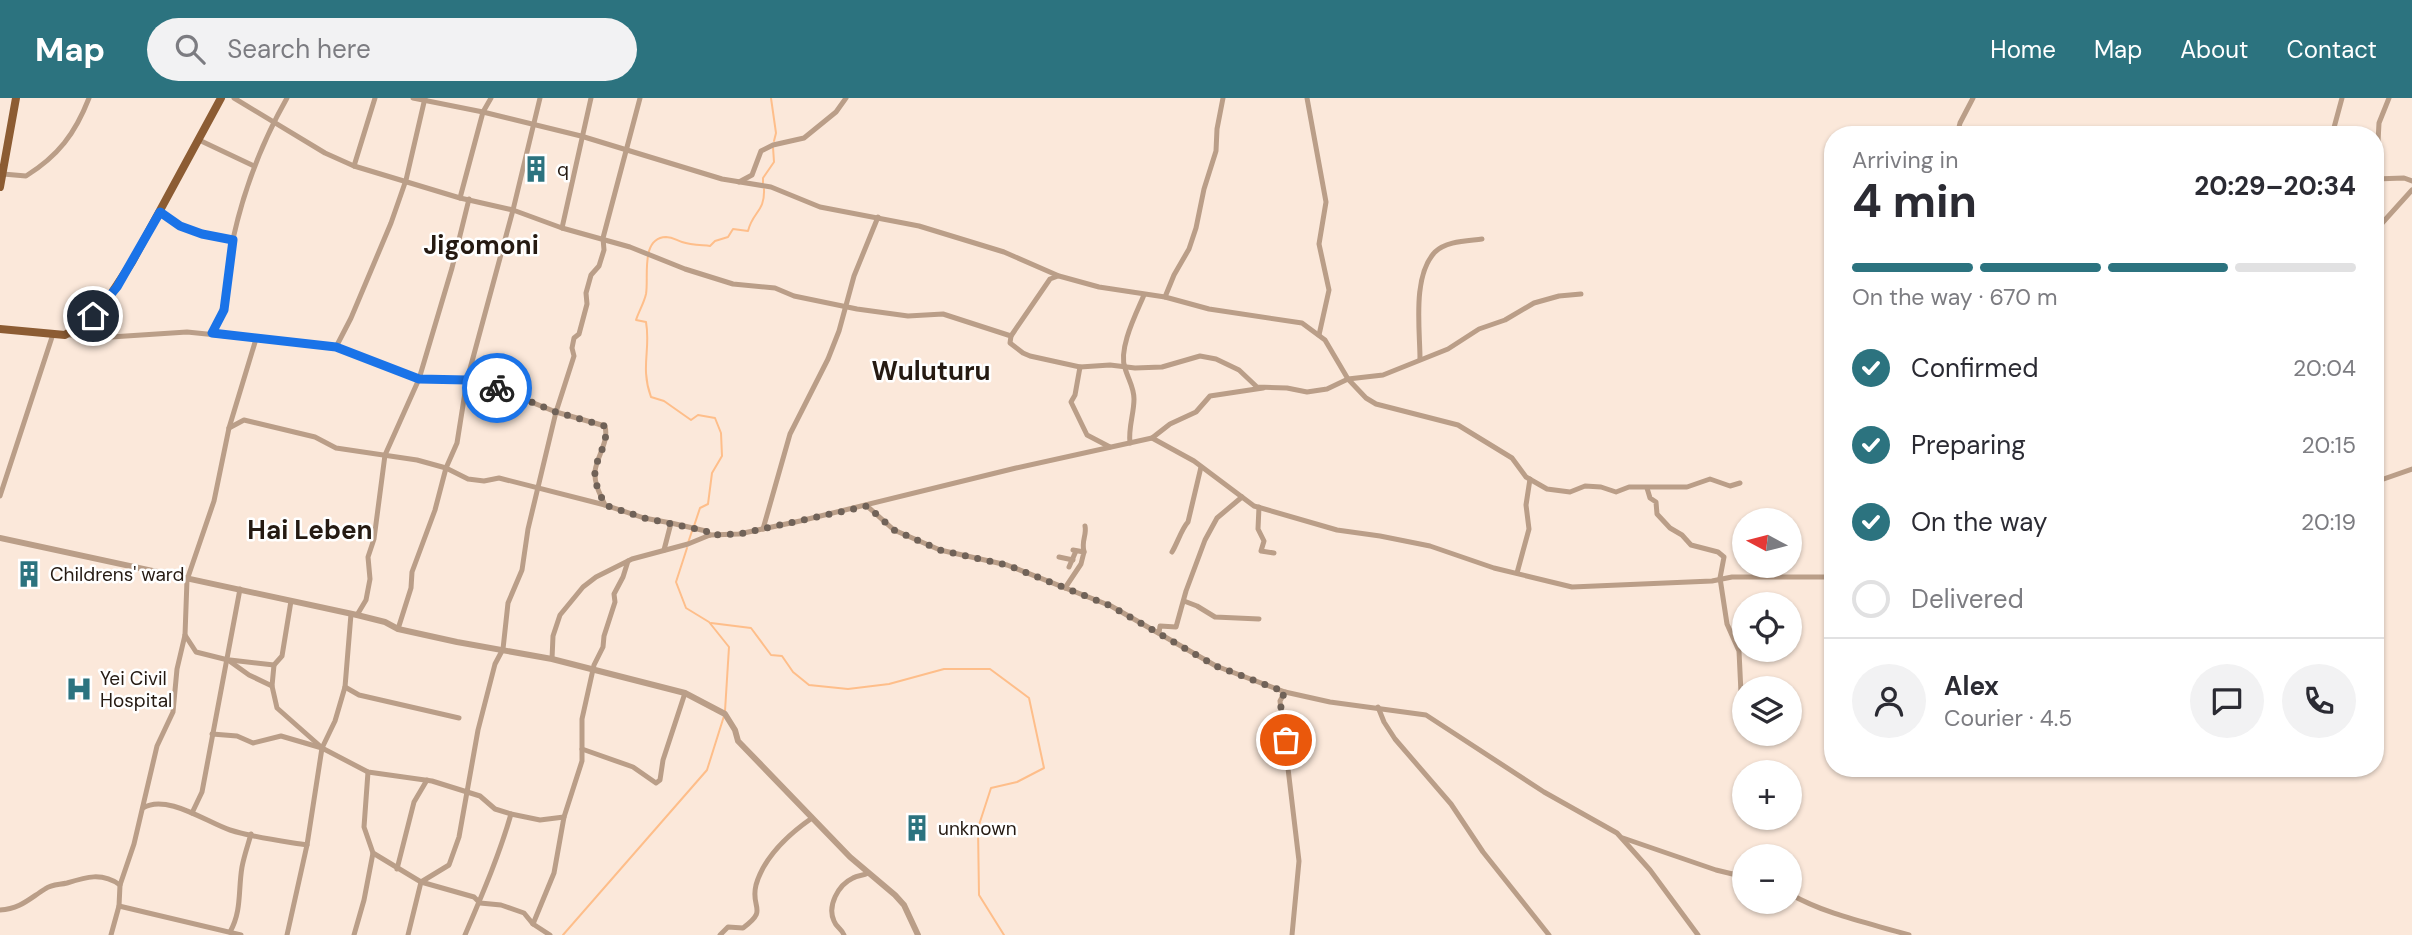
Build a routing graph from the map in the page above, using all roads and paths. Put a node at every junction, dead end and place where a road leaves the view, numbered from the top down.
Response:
1 (16, 98) edge
2 (89, 98) edge
3 (221, 98) edge
4 (234, 98) edge
5 (287, 98) edge
6 (375, 98) edge
7 (413, 98) edge
8 (491, 98) edge
9 (540, 98) edge
10 (591, 98) edge
11 (640, 98) edge
12 (846, 98) edge
13 (1223, 98) edge
14 (1307, 98) edge
15 (1973, 98) edge
16 (2343, 98) edge
17 (2389, 98) edge
18 (425, 100) edge
19 (483, 112) junction
20 (272, 123) junction
21 (533, 126) junction
22 (1959, 126) edge
23 (2335, 126) edge
24 (2379, 126) edge
25 (581, 136) junction
26 (199, 140) junction
27 (625, 150) junction
28 (254, 166) junction
29 (354, 166) junction
30 (3, 174) junction
31 (2384, 179) edge
32 (406, 180) junction
33 (2412, 181) edge
34 (739, 182) junction
35 (0, 187) edge
36 (2412, 190) edge
37 (460, 198) junction
38 (469, 199) junction
39 (513, 210) junction
40 (160, 212) junction
41 (878, 217) junction
42 (2384, 221) edge
43 (562, 228) junction
44 (603, 238) junction
45 (1482, 239) dead end
46 (233, 240) junction
47 (1059, 276) junction
48 (1581, 294) dead end
49 (1144, 295) junction
50 (1165, 297) junction
51 (846, 305) junction
52 (0, 329) edge
53 (212, 333) junction
54 (53, 334) junction
55 (65, 335) junction
56 (1319, 335) junction
57 (1011, 336) junction
58 (256, 339) junction
59 (336, 347) junction
60 (1420, 359) junction
61 (1080, 367) junction
62 (1124, 367) junction
63 (419, 379) junction
64 (1348, 379) junction
65 (467, 380) junction
66 (1264, 388) junction
67 (556, 412) junction
68 (229, 428) junction
69 (1152, 438) junction
70 (1130, 443) junction
71 (1110, 447) junction
72 (385, 455) junction
73 (1201, 467) junction
74 (446, 468) junction
75 (2412, 469) edge
76 (1530, 479) junction
77 (2384, 479) edge
78 (1740, 483) dead end
79 (538, 488) junction
80 (1647, 488) junction
81 (0, 496) edge
82 (1242, 497) junction
83 (605, 505) junction
84 (867, 506) junction
85 (1259, 507) junction
86 (671, 523) junction
87 (1085, 526) dead end
88 (763, 529) junction
89 (710, 535) junction
90 (0, 538) edge
91 (664, 550) junction
92 (1084, 552) junction
93 (1172, 552) dead end
94 (1274, 553) dead end
95 (1059, 557) dead end
96 (1073, 560) junction
97 (628, 561) junction
98 (1069, 567) dead end
99 (1517, 573) junction
100 (1824, 577) edge
101 (1720, 578) junction
102 (187, 580) junction
103 (1065, 588) junction
104 (240, 589) junction
105 (291, 601) junction
106 (1184, 601) junction
107 (354, 615) junction
108 (1259, 619) dead end
109 (398, 629) junction
110 (1159, 633) junction
111 (185, 635) junction
112 (503, 649) junction
113 (552, 659) junction
114 (228, 660) junction
115 (274, 665) junction
116 (594, 669) junction
117 (1740, 676) edge
118 (272, 686) junction
119 (345, 687) junction
120 (1285, 692) junction
121 (685, 693) junction
122 (1378, 707) junction
123 (459, 718) dead end
124 (212, 734) junction
125 (322, 748) junction
126 (582, 749) junction
127 (368, 772) junction
128 (427, 780) junction
129 (148, 789) junction
130 (466, 792) junction
131 (158, 804) junction
132 (142, 809) junction
133 (192, 813) junction
134 (510, 814) junction
135 (564, 817) junction
136 (812, 818) junction
137 (251, 834) junction
138 (1623, 838) junction
139 (307, 845) junction
140 (373, 853) junction
141 (397, 869) junction
142 (868, 873) junction
143 (1732, 874) edge
144 (421, 883) junction
145 (120, 885) junction
146 (1802, 901) edge
147 (480, 903) junction
148 (119, 905) junction
149 (0, 910) edge
150 (533, 924) junction
151 (230, 932) junction
152 (915, 933) edge
153 (111, 935) edge
154 (241, 935) edge
155 (287, 935) edge
156 (354, 935) edge
157 (408, 935) edge
158 (466, 935) edge
159 (550, 935) edge
160 (720, 935) edge
161 (844, 935) edge
162 (1292, 935) edge
163 (1549, 935) edge
164 (1698, 935) edge
165 (1909, 935) edge

1 - 30 main road
2 - 30 street
3 - 26 main road
4 - 20 street
5 - 20 street
6 - 29 street
7 - 18 street
8 - 19 street
9 - 21 street
10 - 25 street
11 - 27 street
12 - 34 street
13 - 50 street
14 - 56 street
15 - 22 street
16 - 23 street
17 - 24 street
18 - 19 street
18 - 32 street
19 - 21 street
19 - 37 street
20 - 28 street
20 - 29 street
21 - 25 street
21 - 39 street
25 - 27 street
25 - 43 street
26 - 28 street
26 - 40 main road
27 - 34 street
27 - 44 street
28 - 46 street
29 - 32 street
30 - 35 main road
31 - 33 street
32 - 37 street
32 - 59 street
34 - 41 street
36 - 42 street
37 - 38 street
38 - 39 street
38 - 63 street
39 - 43 street
39 - 65 street
40 - 46 street
40 - 55 main road
41 - 47 street
41 - 51 street
43 - 44 street
44 - 51 street
44 - 67 street
45 - 60 street
46 - 53 street
47 - 49 street
47 - 57 street
48 - 60 street
49 - 50 street
49 - 62 street
50 - 56 street
51 - 57 street
51 - 88 street
52 - 54 main road
53 - 55 street
53 - 58 street
54 - 55 main road
54 - 81 street
56 - 64 street
57 - 61 street
58 - 59 street
58 - 68 street
59 - 63 street
60 - 64 street
61 - 62 street
61 - 71 street
62 - 66 street
62 - 70 street
63 - 65 street
63 - 72 street
64 - 66 street
64 - 76 street
65 - 67 street
65 - 74 street
66 - 69 street
67 - 79 street
67 - 83 street
68 - 72 street
68 - 102 street
69 - 70 street
69 - 73 street
70 - 71 street
71 - 84 street
72 - 74 street
72 - 107 street
73 - 82 street
73 - 93 street
74 - 79 street
74 - 109 street
75 - 77 street
76 - 80 street
76 - 99 street
78 - 80 street
79 - 83 street
79 - 112 street
80 - 101 street
82 - 85 street
82 - 106 street
83 - 86 street
84 - 88 street
84 - 103 street
85 - 94 street
85 - 99 street
86 - 89 street
86 - 91 street
87 - 92 street
88 - 89 street
89 - 91 street
90 - 102 street
91 - 97 street
92 - 96 street
92 - 103 street
95 - 96 street
96 - 98 street
97 - 113 street
97 - 116 street
99 - 101 street
100 - 101 street
101 - 117 street
102 - 104 street
102 - 111 street
103 - 110 street
104 - 105 street
104 - 114 street
105 - 107 street
105 - 115 street
106 - 108 street
106 - 110 street
107 - 109 street
107 - 119 street
109 - 112 street
110 - 120 street
111 - 114 street
111 - 129 street
112 - 113 street
112 - 130 street
113 - 116 street
114 - 115 street
114 - 118 street
114 - 124 street
115 - 118 street
116 - 121 street
116 - 126 street
118 - 125 street
119 - 123 street
119 - 125 street
120 - 122 street
120 - 162 street
121 - 126 street
121 - 136 street
122 - 138 street
122 - 163 street
124 - 125 street
124 - 133 street
125 - 127 street
125 - 139 street
126 - 135 street
127 - 128 street
127 - 140 street
128 - 130 street
128 - 141 street
129 - 131 street
129 - 132 street
130 - 134 street
130 - 144 street
131 - 132 street
131 - 133 street
132 - 145 street
133 - 137 street
134 - 135 street
134 - 147 street
135 - 150 street
136 - 142 street
136 - 160 street
137 - 139 street
137 - 151 street
138 - 143 street
138 - 164 street
139 - 155 street
140 - 141 street
140 - 156 street
141 - 144 street
142 - 152 street
142 - 161 street
144 - 147 street
144 - 157 street
145 - 148 street
145 - 149 street
146 - 165 street
147 - 150 street
147 - 158 street
148 - 151 street
148 - 153 street
150 - 159 street
151 - 154 street

